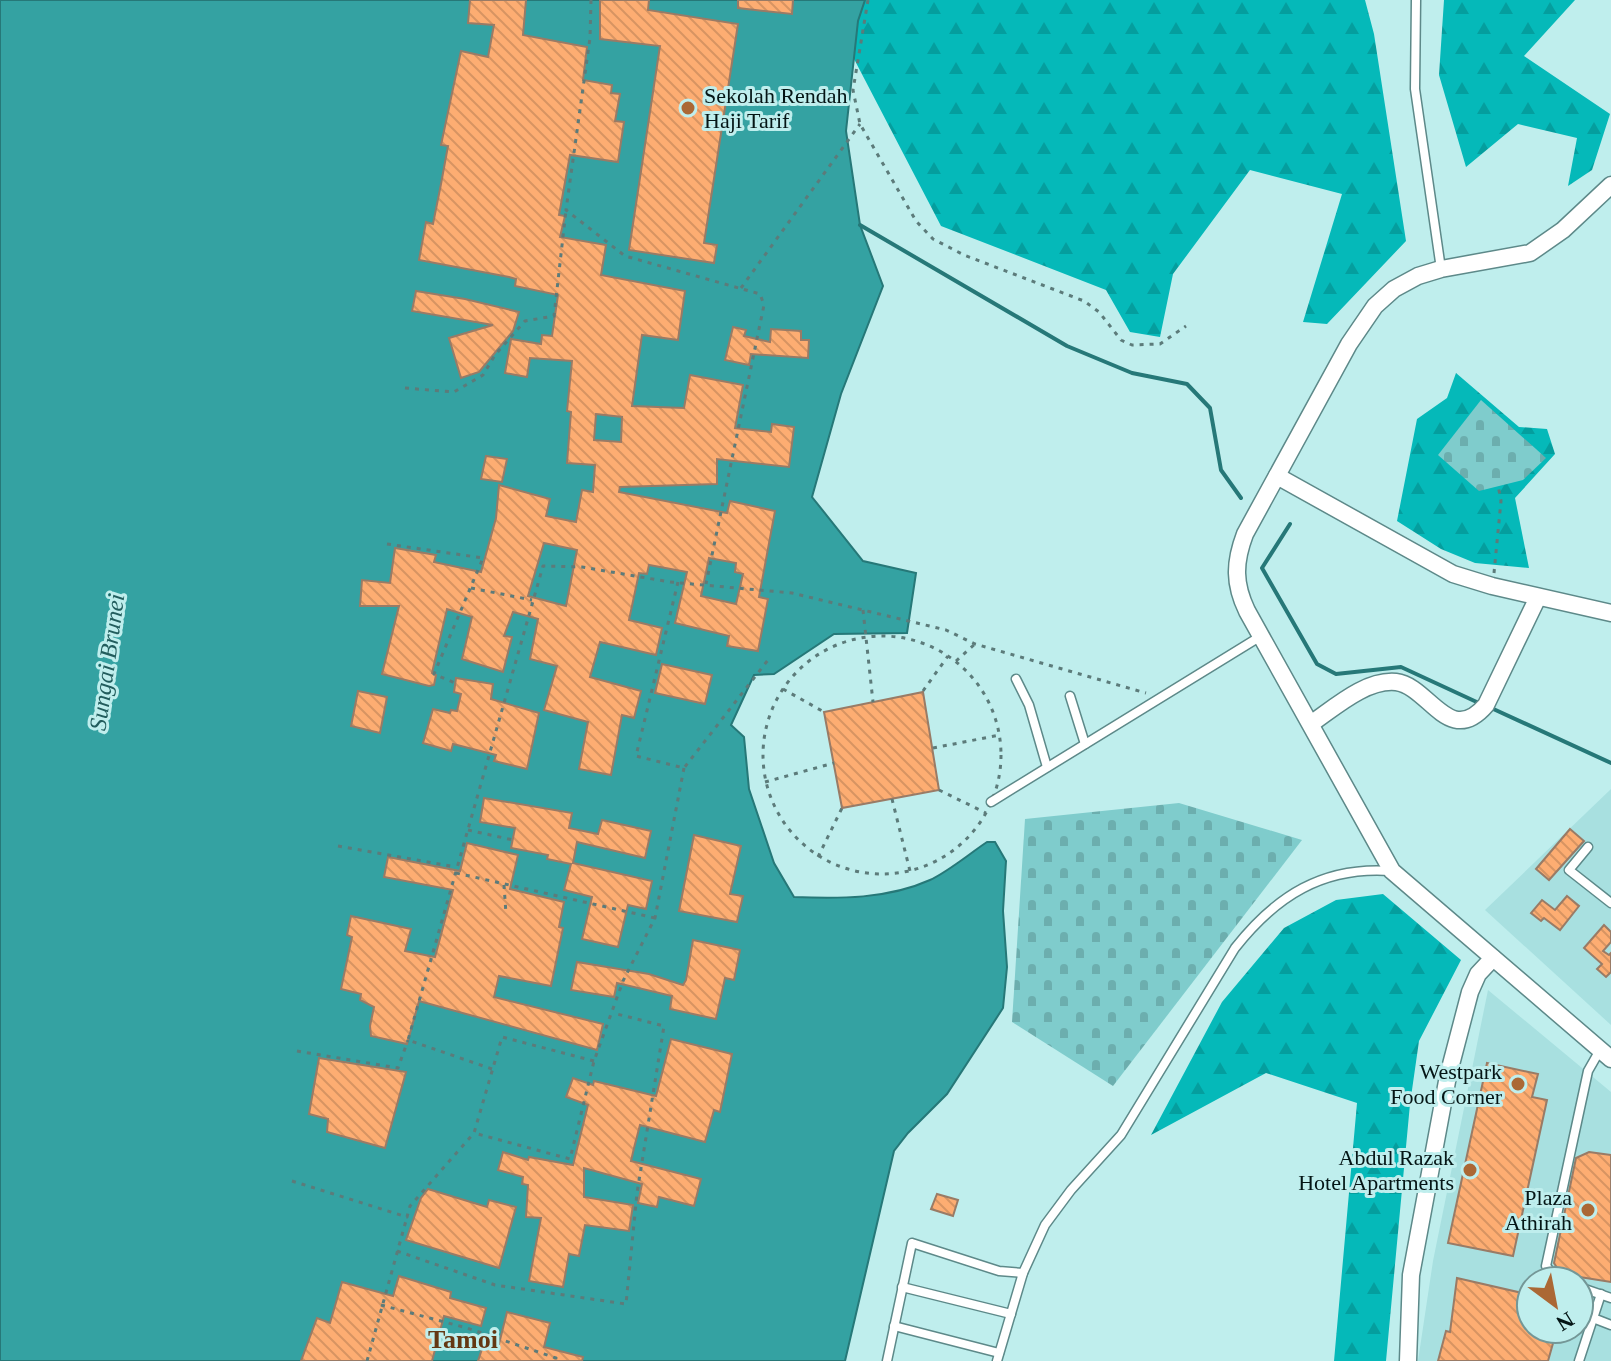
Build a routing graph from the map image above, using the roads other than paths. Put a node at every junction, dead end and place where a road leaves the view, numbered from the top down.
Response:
1 (1416, 0) edge
2 (1611, 185) edge
3 (1441, 269) junction
4 (1277, 476) junction
5 (1538, 597) junction
6 (1611, 613) edge
7 (1261, 636) junction
8 (1016, 679) dead end
9 (1070, 696) dead end
10 (1312, 723) junction
11 (1085, 744) junction
12 (1047, 767) junction
13 (991, 802) road end
14 (1588, 847) dead end
15 (1392, 871) junction
16 (1611, 903) edge
17 (1493, 958) junction
18 (1605, 1055) edge
19 (1546, 1265) edge
20 (1023, 1273) junction
21 (902, 1287) junction
22 (1595, 1292) edge
23 (1601, 1294) junction
24 (1611, 1298) edge
25 (1595, 1312) edge
26 (1011, 1314) junction
27 (894, 1326) junction
28 (998, 1357) edge
29 (887, 1361) edge
30 (1408, 1361) edge

1 - 3 lane
2 - 3 street
3 - 4 street
4 - 5 street
4 - 7 street
5 - 6 street
5 - 10 street
7 - 10 street
7 - 11 lane
8 - 12 lane
9 - 11 lane
10 - 15 street
11 - 12 lane
12 - 13 lane
14 - 16 lane
15 - 17 street
15 - 20 lane
17 - 18 street
17 - 30 street
18 - 19 lane
20 - 21 lane
20 - 26 lane
21 - 26 lane
21 - 27 lane
22 - 23 lane
23 - 24 lane
23 - 25 lane
26 - 28 lane
27 - 28 lane
27 - 29 lane

